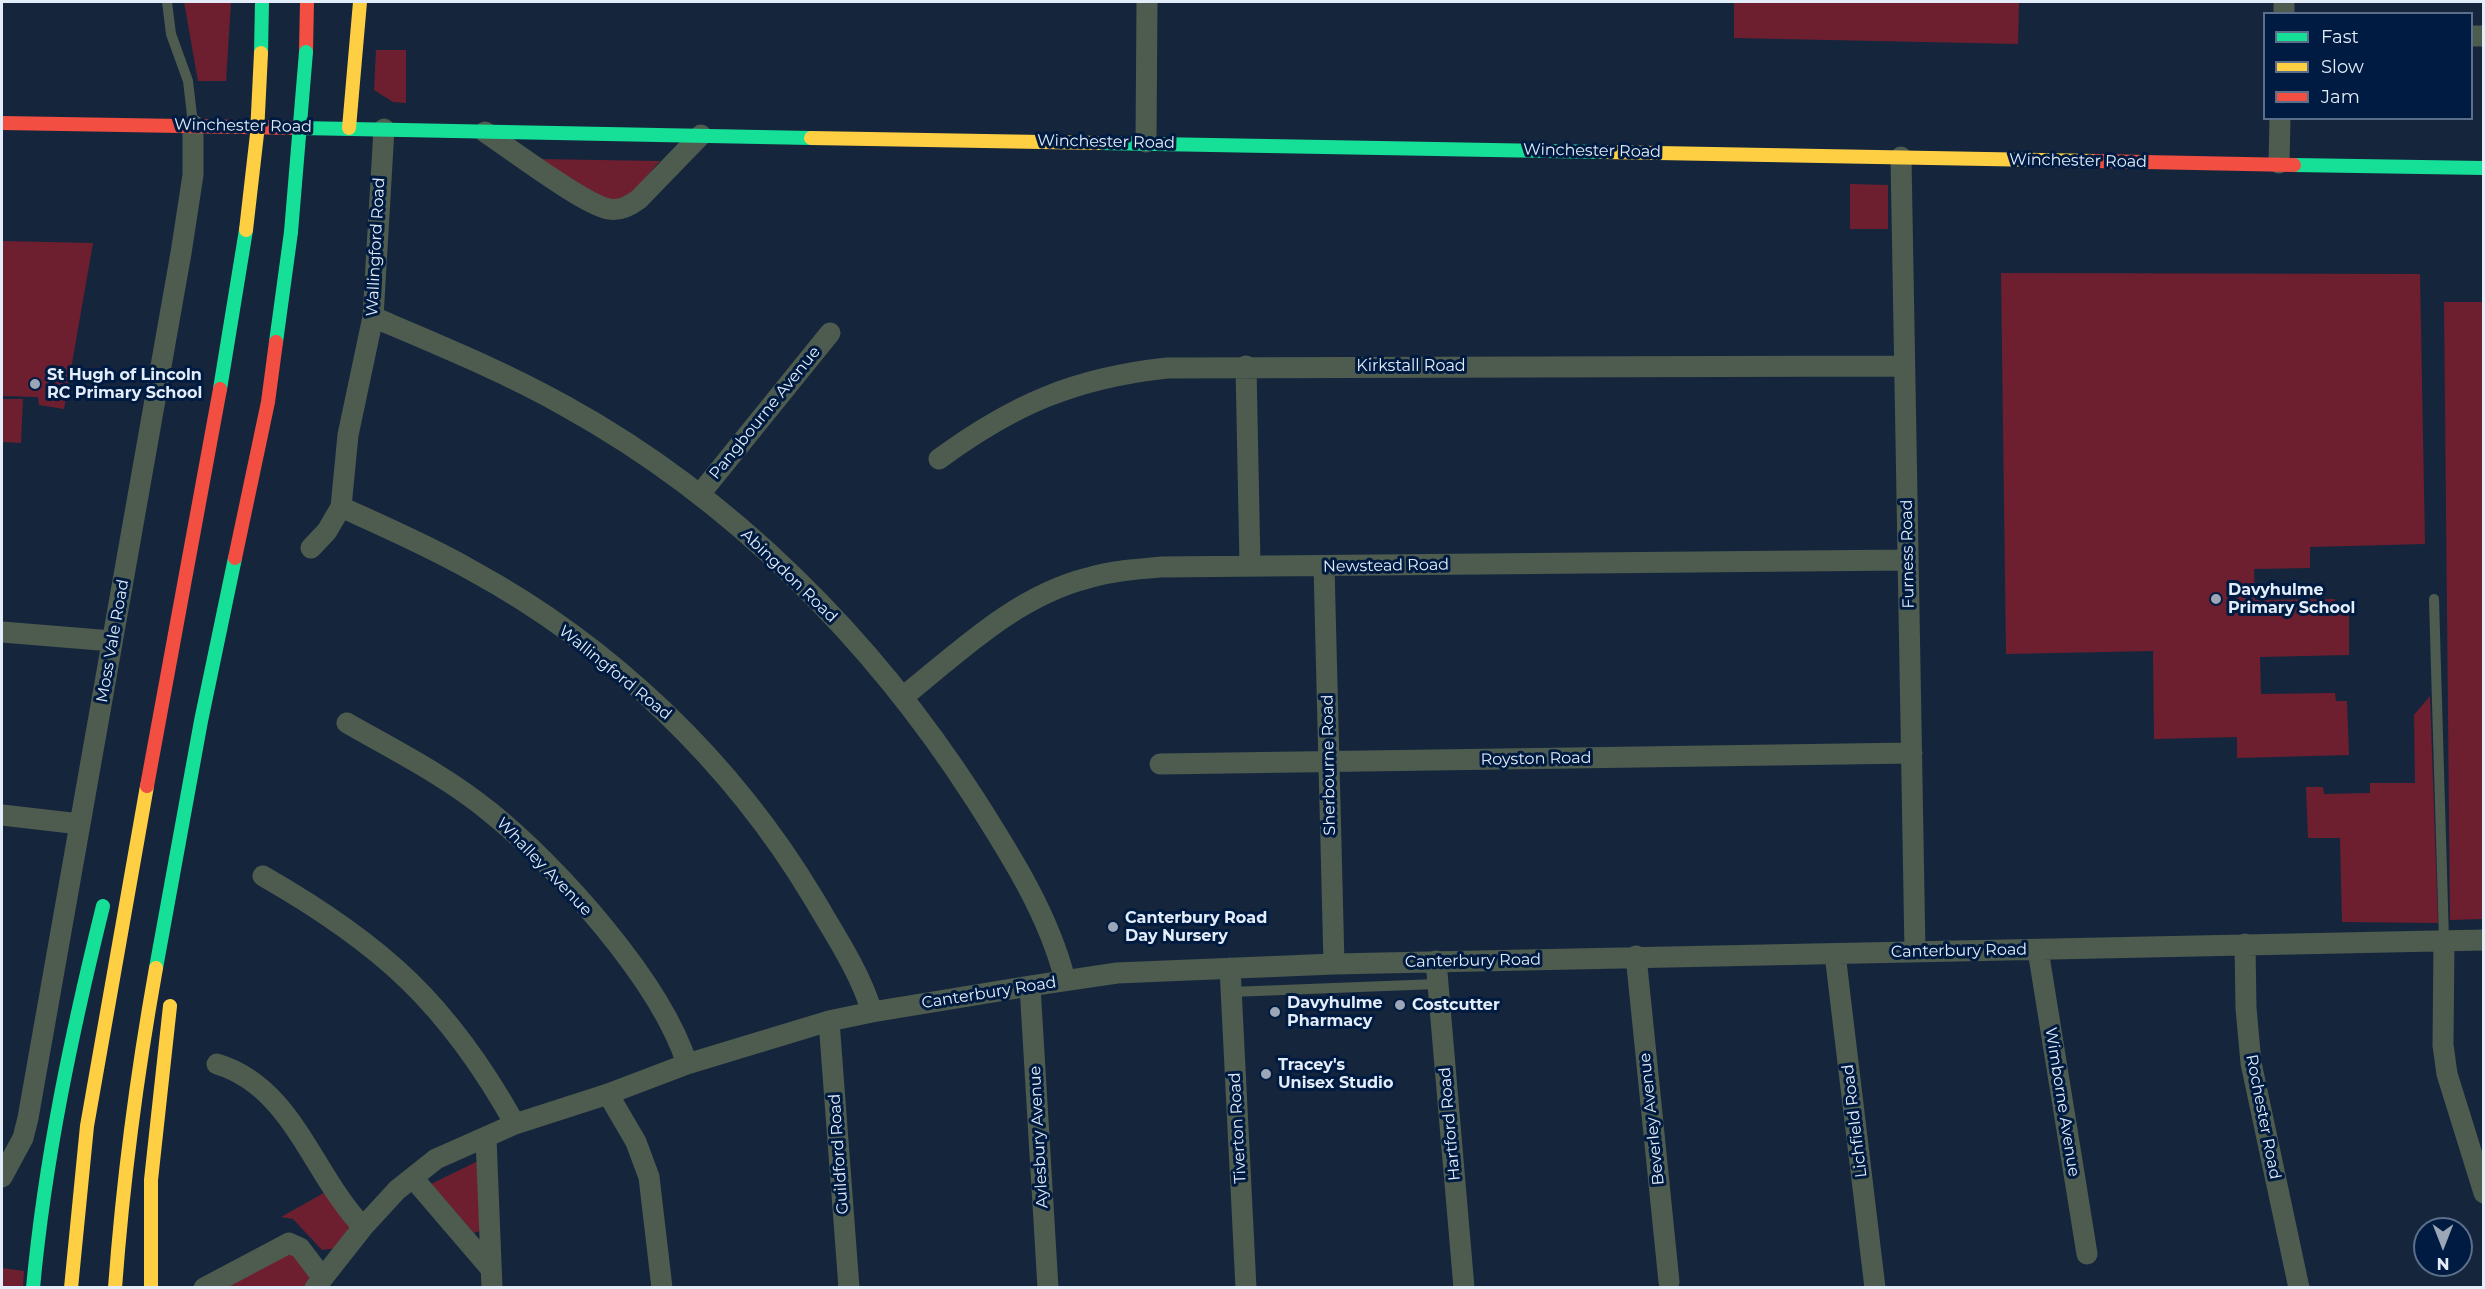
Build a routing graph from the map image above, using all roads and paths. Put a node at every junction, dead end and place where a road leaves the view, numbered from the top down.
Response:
1 (168, 2) edge
2 (262, 2) edge
3 (307, 2) edge
4 (360, 2) edge
5 (1147, 2) edge
6 (2280, 120) edge
7 (2, 123) edge
8 (193, 125) junction
9 (350, 128) junction
10 (384, 129) junction
11 (485, 132) junction
12 (701, 135) junction
13 (1146, 142) junction
14 (1901, 157) junction
15 (2279, 163) junction
16 (2484, 168) edge
17 (373, 317) junction
18 (830, 333) dead end
19 (1246, 366) junction
20 (1904, 366) junction
21 (939, 459) dead end
22 (700, 494) junction
23 (341, 507) junction
24 (311, 548) dead end
25 (1908, 561) junction
26 (1250, 566) junction
27 (1324, 566) junction
28 (180, 595) junction
29 (2434, 599) dead end
30 (2, 632) edge
31 (112, 641) junction
32 (903, 697) junction
33 (201, 721) junction
34 (347, 723) dead end
35 (1912, 753) junction
36 (1328, 762) junction
37 (1160, 764) dead end
38 (131, 792) dead end
39 (2, 815) edge
40 (80, 824) junction
41 (263, 876) dead end
42 (106, 896) dead end
43 (179, 923) dead end
44 (2484, 940) edge
45 (2444, 941) junction
46 (2244, 944) junction
47 (2038, 950) junction
48 (1915, 951) junction
49 (1835, 954) junction
50 (1636, 956) junction
51 (1436, 962) junction
52 (1334, 964) junction
53 (1230, 968) junction
54 (1065, 980) junction
55 (1437, 984) junction
56 (1030, 986) junction
57 (1231, 992) junction
58 (171, 995) dead end
59 (872, 1012) junction
60 (830, 1021) junction
61 (217, 1064) dead end
62 (687, 1064) junction
63 (608, 1094) junction
64 (515, 1124) junction
65 (486, 1138) junction
66 (2, 1177) edge
67 (413, 1178) junction
68 (2484, 1193) edge
69 (363, 1227) junction
70 (2087, 1254) dead end
71 (492, 1278) edge
72 (319, 1282) edge
73 (1669, 1282) dead end
74 (33, 1287) edge
75 (71, 1287) edge
76 (116, 1287) edge
77 (152, 1287) edge
78 (204, 1287) edge
79 (662, 1287) edge
80 (849, 1287) edge
81 (1048, 1287) edge
82 (1246, 1287) edge
83 (1464, 1287) edge
84 (1875, 1287) edge
85 (2299, 1287) edge

1 - 8 lane
2 - 28 main road, bridge
3 - 33 main road, bridge
4 - 9 main road
5 - 13 street
6 - 15 street
7 - 8 main road, Winchester Road
8 - 9 main road, Winchester Road
8 - 31 street, Moss Vale Road
9 - 10 main road, Winchester Road
10 - 11 main road, Winchester Road
10 - 17 street, Wallingford Road
11 - 12 main road, Winchester Road
11 - 12 street
12 - 13 main road, Winchester Road
13 - 14 main road, Winchester Road
14 - 15 main road, Winchester Road
14 - 20 street, Furness Road
15 - 16 main road, Winchester Road
17 - 22 street, Abingdon Road
17 - 23 street, Wallingford Road
18 - 22 street, Pangbourne Avenue
19 - 20 street, Kirkstall Road
19 - 21 street, Kirkstall Road
19 - 26 street
20 - 25 street, Furness Road
22 - 32 street, Abingdon Road
23 - 24 street, Wallingford Road
23 - 59 street, Wallingford Road
25 - 27 street, Newstead Road
25 - 35 street, Furness Road
26 - 27 street, Newstead Road
26 - 32 street, Newstead Road
27 - 36 street, Sherbourne Road
28 - 38 main road
28 - 75 main road
29 - 45 lane
30 - 31 street
31 - 40 street, Moss Vale Road
32 - 54 street, Abingdon Road
33 - 43 main road
33 - 76 main road
34 - 62 street, Whalley Avenue
35 - 36 street, Royston Road
35 - 48 street, Furness Road
36 - 37 street, Royston Road
36 - 52 street, Sherbourne Road
39 - 40 street
40 - 66 street, Moss Vale Road
41 - 64 street
42 - 74 main road
44 - 45 street, Canterbury Road
45 - 46 street, Canterbury Road
45 - 68 street
46 - 47 street, Canterbury Road
46 - 85 street, Rochester Road
47 - 48 street, Canterbury Road
47 - 70 street, Wimborne Avenue
48 - 49 street, Canterbury Road
49 - 50 street, Canterbury Road
49 - 84 street, Lichfield Road
50 - 51 street, Canterbury Road
50 - 73 street, Beverley Avenue
51 - 52 street, Canterbury Road
51 - 55 street, Hartford Road
52 - 53 street, Canterbury Road
53 - 54 street, Canterbury Road
53 - 57 street, Tiverton Road
54 - 56 street, Canterbury Road
55 - 57 lane
55 - 83 street, Hartford Road
56 - 59 street, Canterbury Road
56 - 81 street, Aylesbury Avenue
57 - 82 street, Tiverton Road
58 - 77 main road
59 - 60 street, Canterbury Road
60 - 62 street, Canterbury Road
60 - 80 street, Guildford Road
61 - 69 street
62 - 63 street, Canterbury Road
63 - 64 street, Canterbury Road
63 - 79 street
64 - 65 street, Canterbury Road
65 - 67 street, Canterbury Road
65 - 71 street
67 - 69 street, Canterbury Road
67 - 71 street
69 - 72 street, Canterbury Road
72 - 78 street, Canterbury Road

